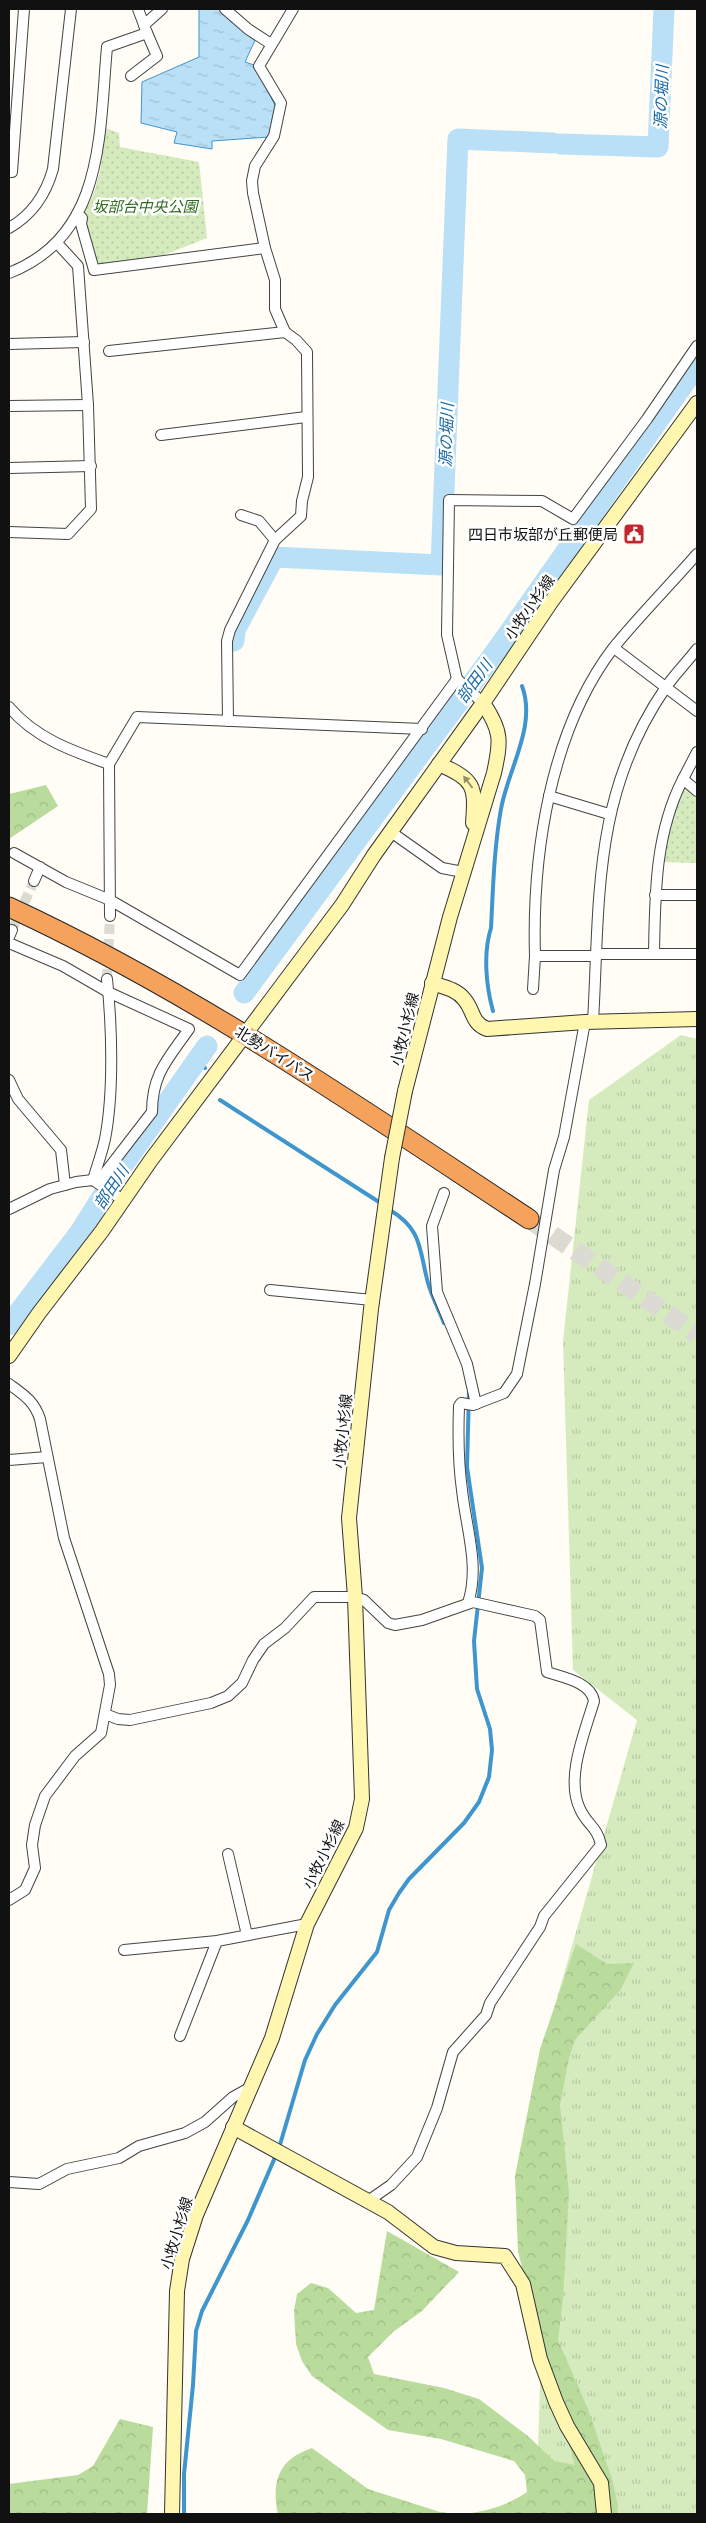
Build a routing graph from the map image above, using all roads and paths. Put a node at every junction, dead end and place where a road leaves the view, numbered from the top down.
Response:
1 (24, 9) edge
2 (70, 9) edge
3 (138, 9) edge
4 (162, 9) edge
5 (225, 9) edge
6 (294, 9) edge
7 (145, 29) junction
8 (271, 44) junction
9 (131, 76) dead end
10 (9, 172) edge
11 (77, 214) junction
12 (9, 228) edge
13 (57, 243) junction
14 (265, 248) junction
15 (9, 273) edge
16 (285, 332) junction
17 (84, 342) junction
18 (9, 344) edge
19 (697, 346) edge
20 (109, 351) dead end
21 (697, 403) edge
22 (88, 404) junction
23 (9, 406) edge
24 (306, 418) junction
25 (161, 435) dead end
26 (91, 466) junction
27 (9, 468) edge
28 (241, 515) dead end
29 (9, 532) edge
30 (275, 540) junction
31 (697, 554) edge
32 (614, 648) junction
33 (697, 650) edge
34 (460, 683) junction
35 (666, 687) junction
36 (479, 699) junction
37 (9, 707) edge
38 (697, 711) edge
39 (228, 721) junction
40 (422, 729) junction
41 (697, 752) edge
42 (109, 764) junction
43 (439, 764) junction
44 (683, 779) junction
45 (697, 791) edge
46 (549, 796) junction
47 (610, 814) junction
48 (390, 832) junction
49 (472, 846) junction
50 (14, 853) dead end
51 (40, 867) junction
52 (463, 872) junction
53 (34, 881) tunnel mouth
54 (697, 894) edge
55 (655, 895) junction
56 (110, 900) junction
57 (9, 907) edge
58 (110, 916) tunnel mouth
59 (9, 943) edge
60 (654, 954) junction
61 (697, 954) edge
62 (597, 955) junction
63 (535, 956) junction
64 (107, 979) tunnel mouth
65 (432, 983) junction
66 (533, 989) dead end
67 (108, 992) junction
68 (697, 1019) edge
69 (589, 1022) junction
70 (246, 1035) junction
71 (9, 1080) edge
72 (97, 1182) junction
73 (64, 1185) junction
74 (444, 1193) dead end
75 (120, 1197) junction
76 (9, 1209) edge
77 (529, 1219) tunnel mouth
78 (270, 1290) dead end
79 (372, 1300) junction
80 (9, 1356) edge
81 (9, 1384) edge
82 (475, 1404) junction
83 (47, 1457) junction
84 (9, 1460) edge
85 (355, 1597) junction
86 (475, 1603) junction
87 (105, 1714) junction
88 (228, 1854) dead end
89 (9, 1900) edge
90 (306, 1924) junction
91 (247, 1935) junction
92 (217, 1941) junction
93 (124, 1950) dead end
94 (180, 2036) dead end
95 (251, 2087) junction
96 (233, 2127) junction
97 (9, 2182) edge
98 (368, 2201) junction
99 (172, 2514) edge
100 (604, 2514) edge

1 - 10 street
2 - 12 street
3 - 7 street
4 - 7 street
5 - 8 street
6 - 8 street
7 - 9 street
7 - 11 street
8 - 14 street
11 - 13 street
11 - 14 street
13 - 15 street
13 - 17 street
14 - 16 street
16 - 20 street
16 - 24 street
17 - 18 street
17 - 22 street
19 - 34 street
21 - 36 main road, 小牧小杉線
22 - 23 street
22 - 26 street
24 - 25 street
24 - 30 street
26 - 27 street
26 - 29 street
28 - 30 street
30 - 39 street
31 - 32 street
32 - 35 street
32 - 46 street
33 - 35 street
34 - 36 street
34 - 40 street
35 - 38 street
35 - 47 street
36 - 43 main road
36 - 49 main road, 小牧小杉線
37 - 42 street
39 - 40 street
39 - 42 street
40 - 56 street
41 - 44 street
42 - 56 street
43 - 48 main road
49 -> 43 main road
44 - 45 street
44 - 55 street
46 - 47 street
46 - 63 street
47 - 62 street
48 - 52 street
48 - 70 main road
49 - 52 main road, 小牧小杉線
50 - 51 street
51 - 53 street
51 - 56 street
52 - 65 main road, 小牧小杉線
54 - 55 street
55 - 60 street
56 - 58 street
57 - 70 highway, 北勢バイパス
59 - 67 street
60 - 61 street
60 - 62 street
62 - 63 street
62 - 69 street
63 - 66 street
64 - 67 street
65 - 69 main road
65 - 79 main road, 小牧小杉線, bridge
67 - 72 street
67 - 72 street
68 - 69 main road
69 - 82 street
70 - 75 main road
70 - 77 highway, 北勢バイパス
71 - 73 street
72 - 73 street
72 - 75 street
73 - 76 street
74 - 82 street
75 - 80 main road
78 - 79 street
79 - 85 main road, 小牧小杉線
81 - 83 street
82 - 86 street
83 - 84 street
83 - 87 street
85 - 86 street
85 - 87 street
85 - 90 main road, 小牧小杉線
86 - 98 street
87 - 89 street
88 - 91 street
90 - 91 street
90 - 95 main road, 小牧小杉線
91 - 92 street
92 - 93 street
92 - 94 street
95 - 96 main road, 小牧小杉線
95 - 97 street
96 - 98 main road
96 - 99 main road, 小牧小杉線
98 - 100 main road

